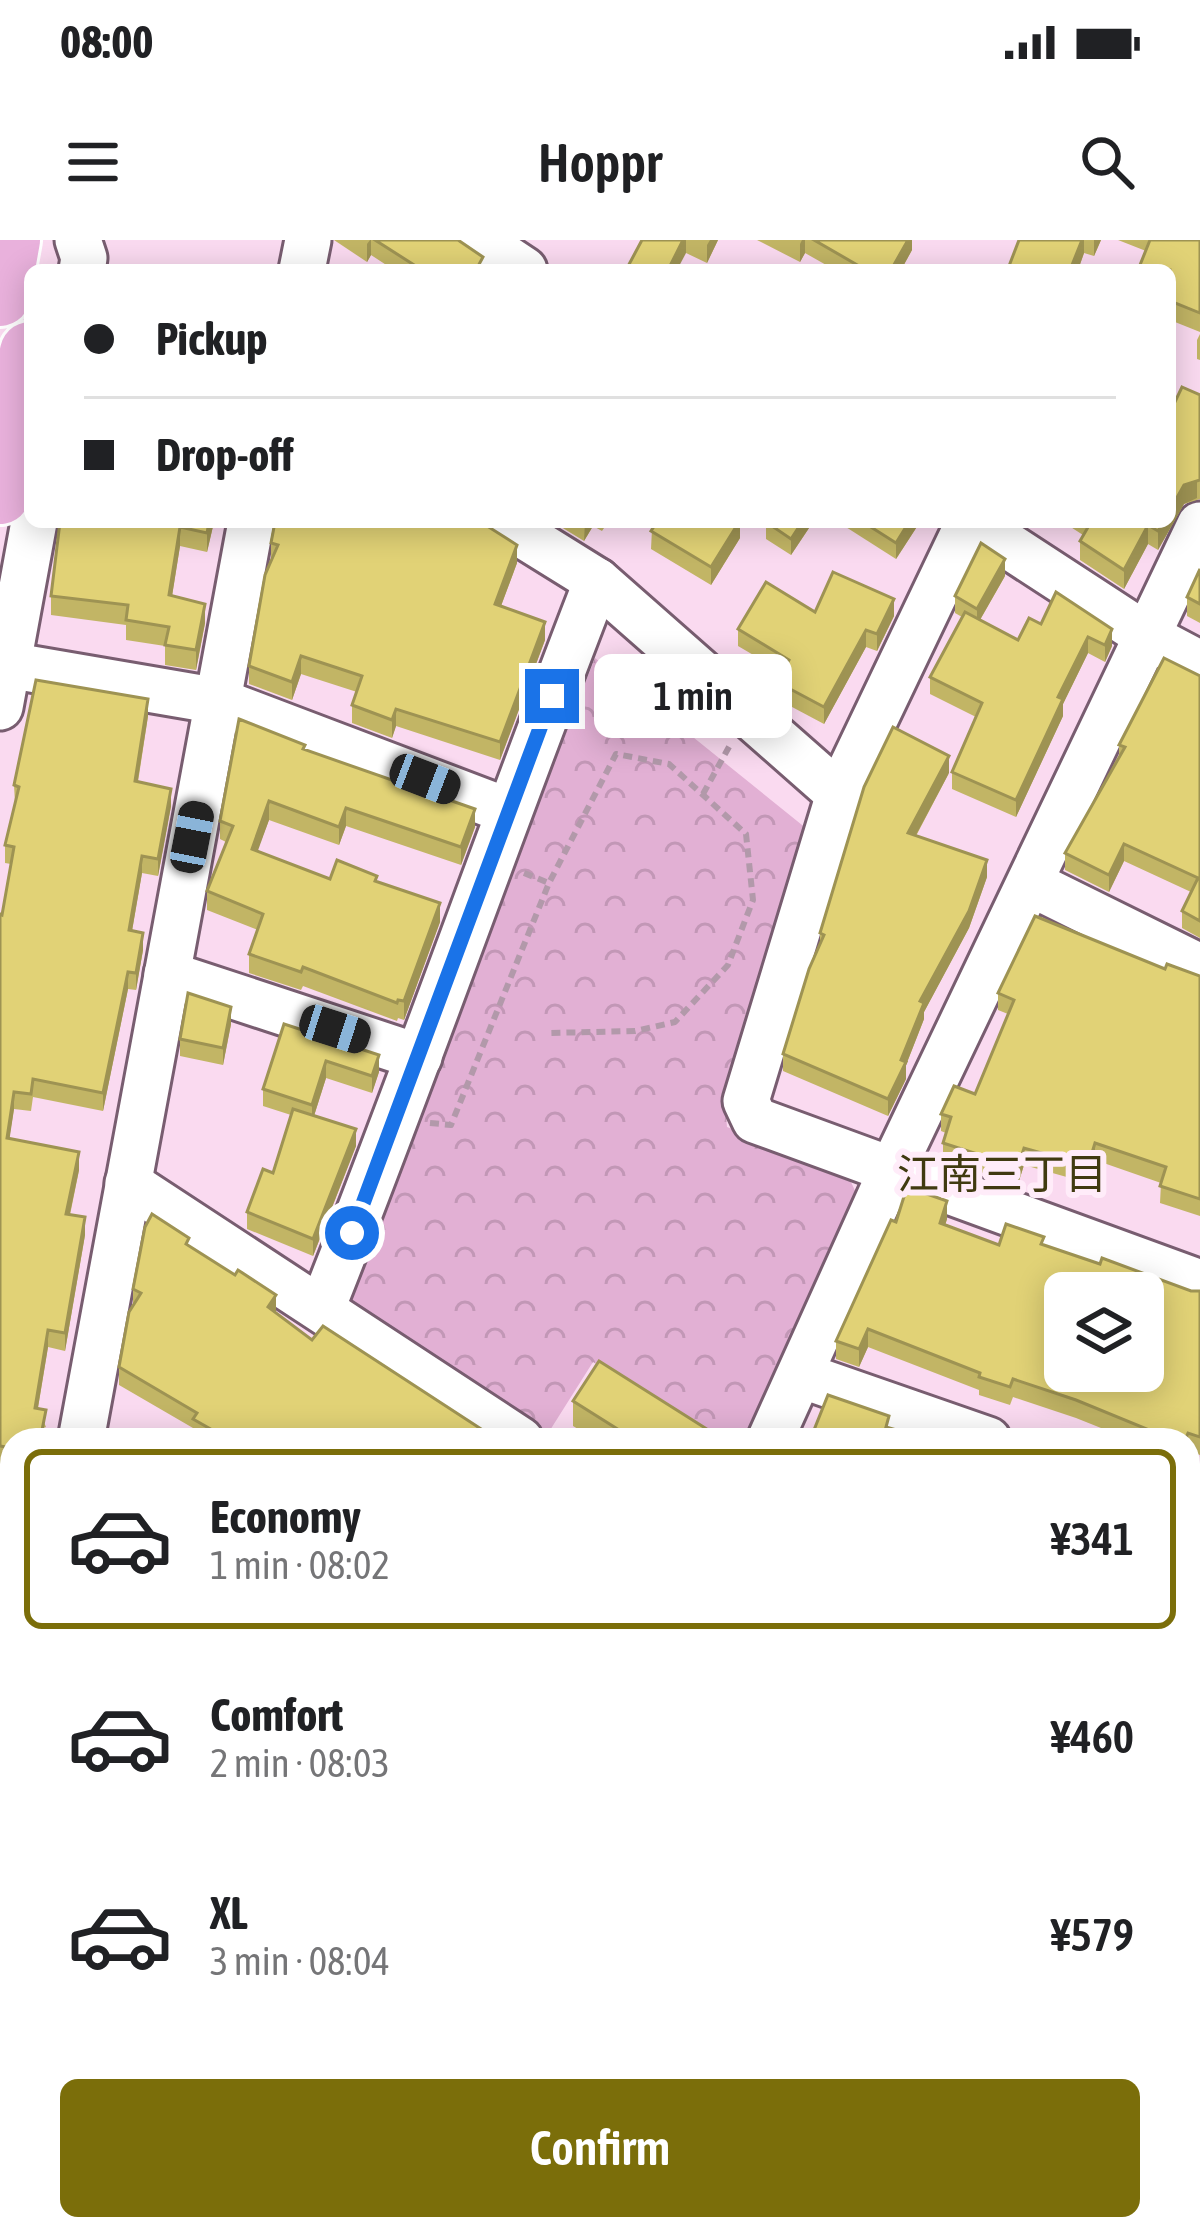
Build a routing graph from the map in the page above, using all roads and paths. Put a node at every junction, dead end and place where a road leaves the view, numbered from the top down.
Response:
1 (24, 380) edge
2 (0, 494) edge
3 (1200, 525) edge
4 (33, 528) edge
5 (250, 528) edge
6 (512, 528) edge
7 (967, 528) edge
8 (979, 528) edge
9 (597, 580) junction
10 (1147, 636) junction
11 (1200, 664) edge
12 (4, 686) edge
13 (218, 701) junction
14 (747, 714) junction
15 (703, 794) junction
16 (839, 794) junction
17 (508, 811) junction
18 (1030, 883) junction
19 (1200, 968) edge
20 (167, 974) junction
21 (549, 1033) dead end
22 (419, 1057) junction
23 (451, 1125) dead end
24 (891, 1172) junction
25 (128, 1183) junction
26 (1200, 1282) edge
27 (322, 1308) junction
28 (801, 1375) junction
29 (468, 1426) edge
30 (87, 1428) edge
31 (776, 1428) edge
32 (953, 1428) edge

1 - 2 main road
3 - 10 street
4 - 12 street
5 - 13 street
6 - 9 street
7 - 16 street
8 - 10 street
9 - 14 street
9 - 17 street
10 - 11 street
10 - 18 street
12 - 13 street
13 - 17 street
13 - 20 street
14 - 15 path
14 - 16 street
15 - 21 path
15 - 23 path
16 - 24 street
17 - 22 street
18 - 19 street
18 - 24 street
20 - 22 street
20 - 25 street
22 - 27 street
24 - 26 street
24 - 28 street
25 - 27 street
25 - 30 street
27 - 29 street
28 - 31 street
28 - 32 street

